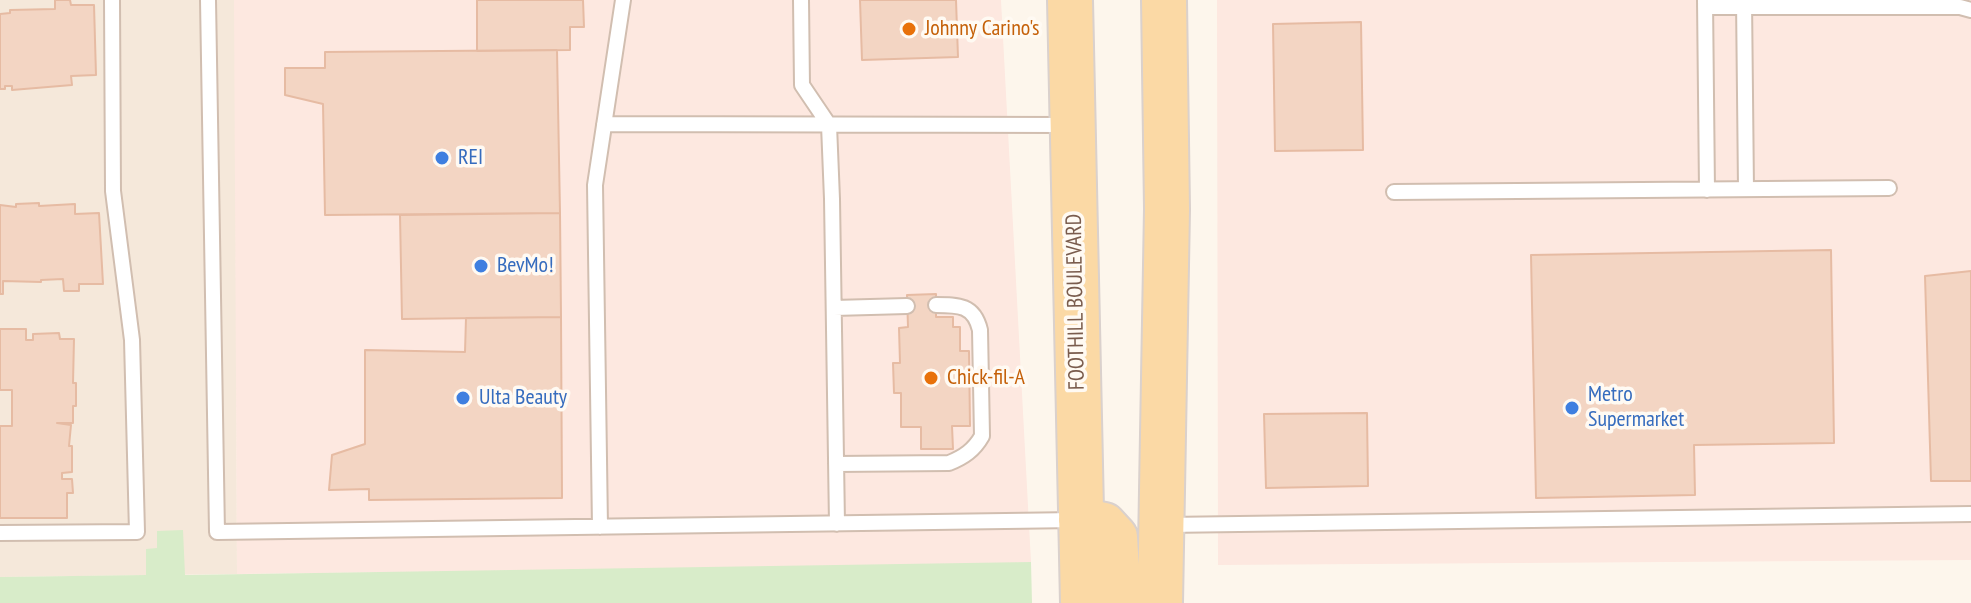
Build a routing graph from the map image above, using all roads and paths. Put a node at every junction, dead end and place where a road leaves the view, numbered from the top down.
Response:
1 (112, 0) edge
2 (208, 0) edge
3 (623, 0) edge
4 (801, 0) edge
5 (1070, 0) edge
6 (1164, 0) edge
7 (1705, 4) edge
8 (1744, 4) edge
9 (1971, 10) edge
10 (604, 124) junction
11 (829, 125) junction
12 (1072, 125) junction
13 (1889, 188) dead end
14 (1746, 189) junction
15 (1707, 190) junction
16 (1394, 192) dead end
17 (936, 305) dead end
18 (907, 306) dead end
19 (834, 308) junction
20 (836, 464) junction
21 (1971, 514) edge
22 (1081, 520) junction
23 (837, 524) junction
24 (1162, 526) junction
25 (600, 527) junction
26 (0, 533) edge
27 (1083, 603) edge
28 (1119, 603) edge
29 (1160, 603) edge

1 - 26 lane
2 - 25 lane
3 - 10 lane
4 - 11 lane
5 - 12 main road, FOOTHILL BOULEVARD
6 - 24 main road
7 - 8 lane
7 - 15 lane
8 - 9 lane
8 - 14 lane
10 - 11 lane
10 - 25 lane
11 - 12 lane
11 - 19 lane
12 - 22 main road, FOOTHILL BOULEVARD
13 - 14 lane
14 - 15 lane
15 - 16 lane
17 - 20 lane
18 - 19 lane
19 - 20 lane
20 - 23 lane
21 - 24 lane
22 - 23 lane
22 - 27 main road, FOOTHILL BOULEVARD
22 - 28 main road
23 - 25 lane
24 - 29 main road

